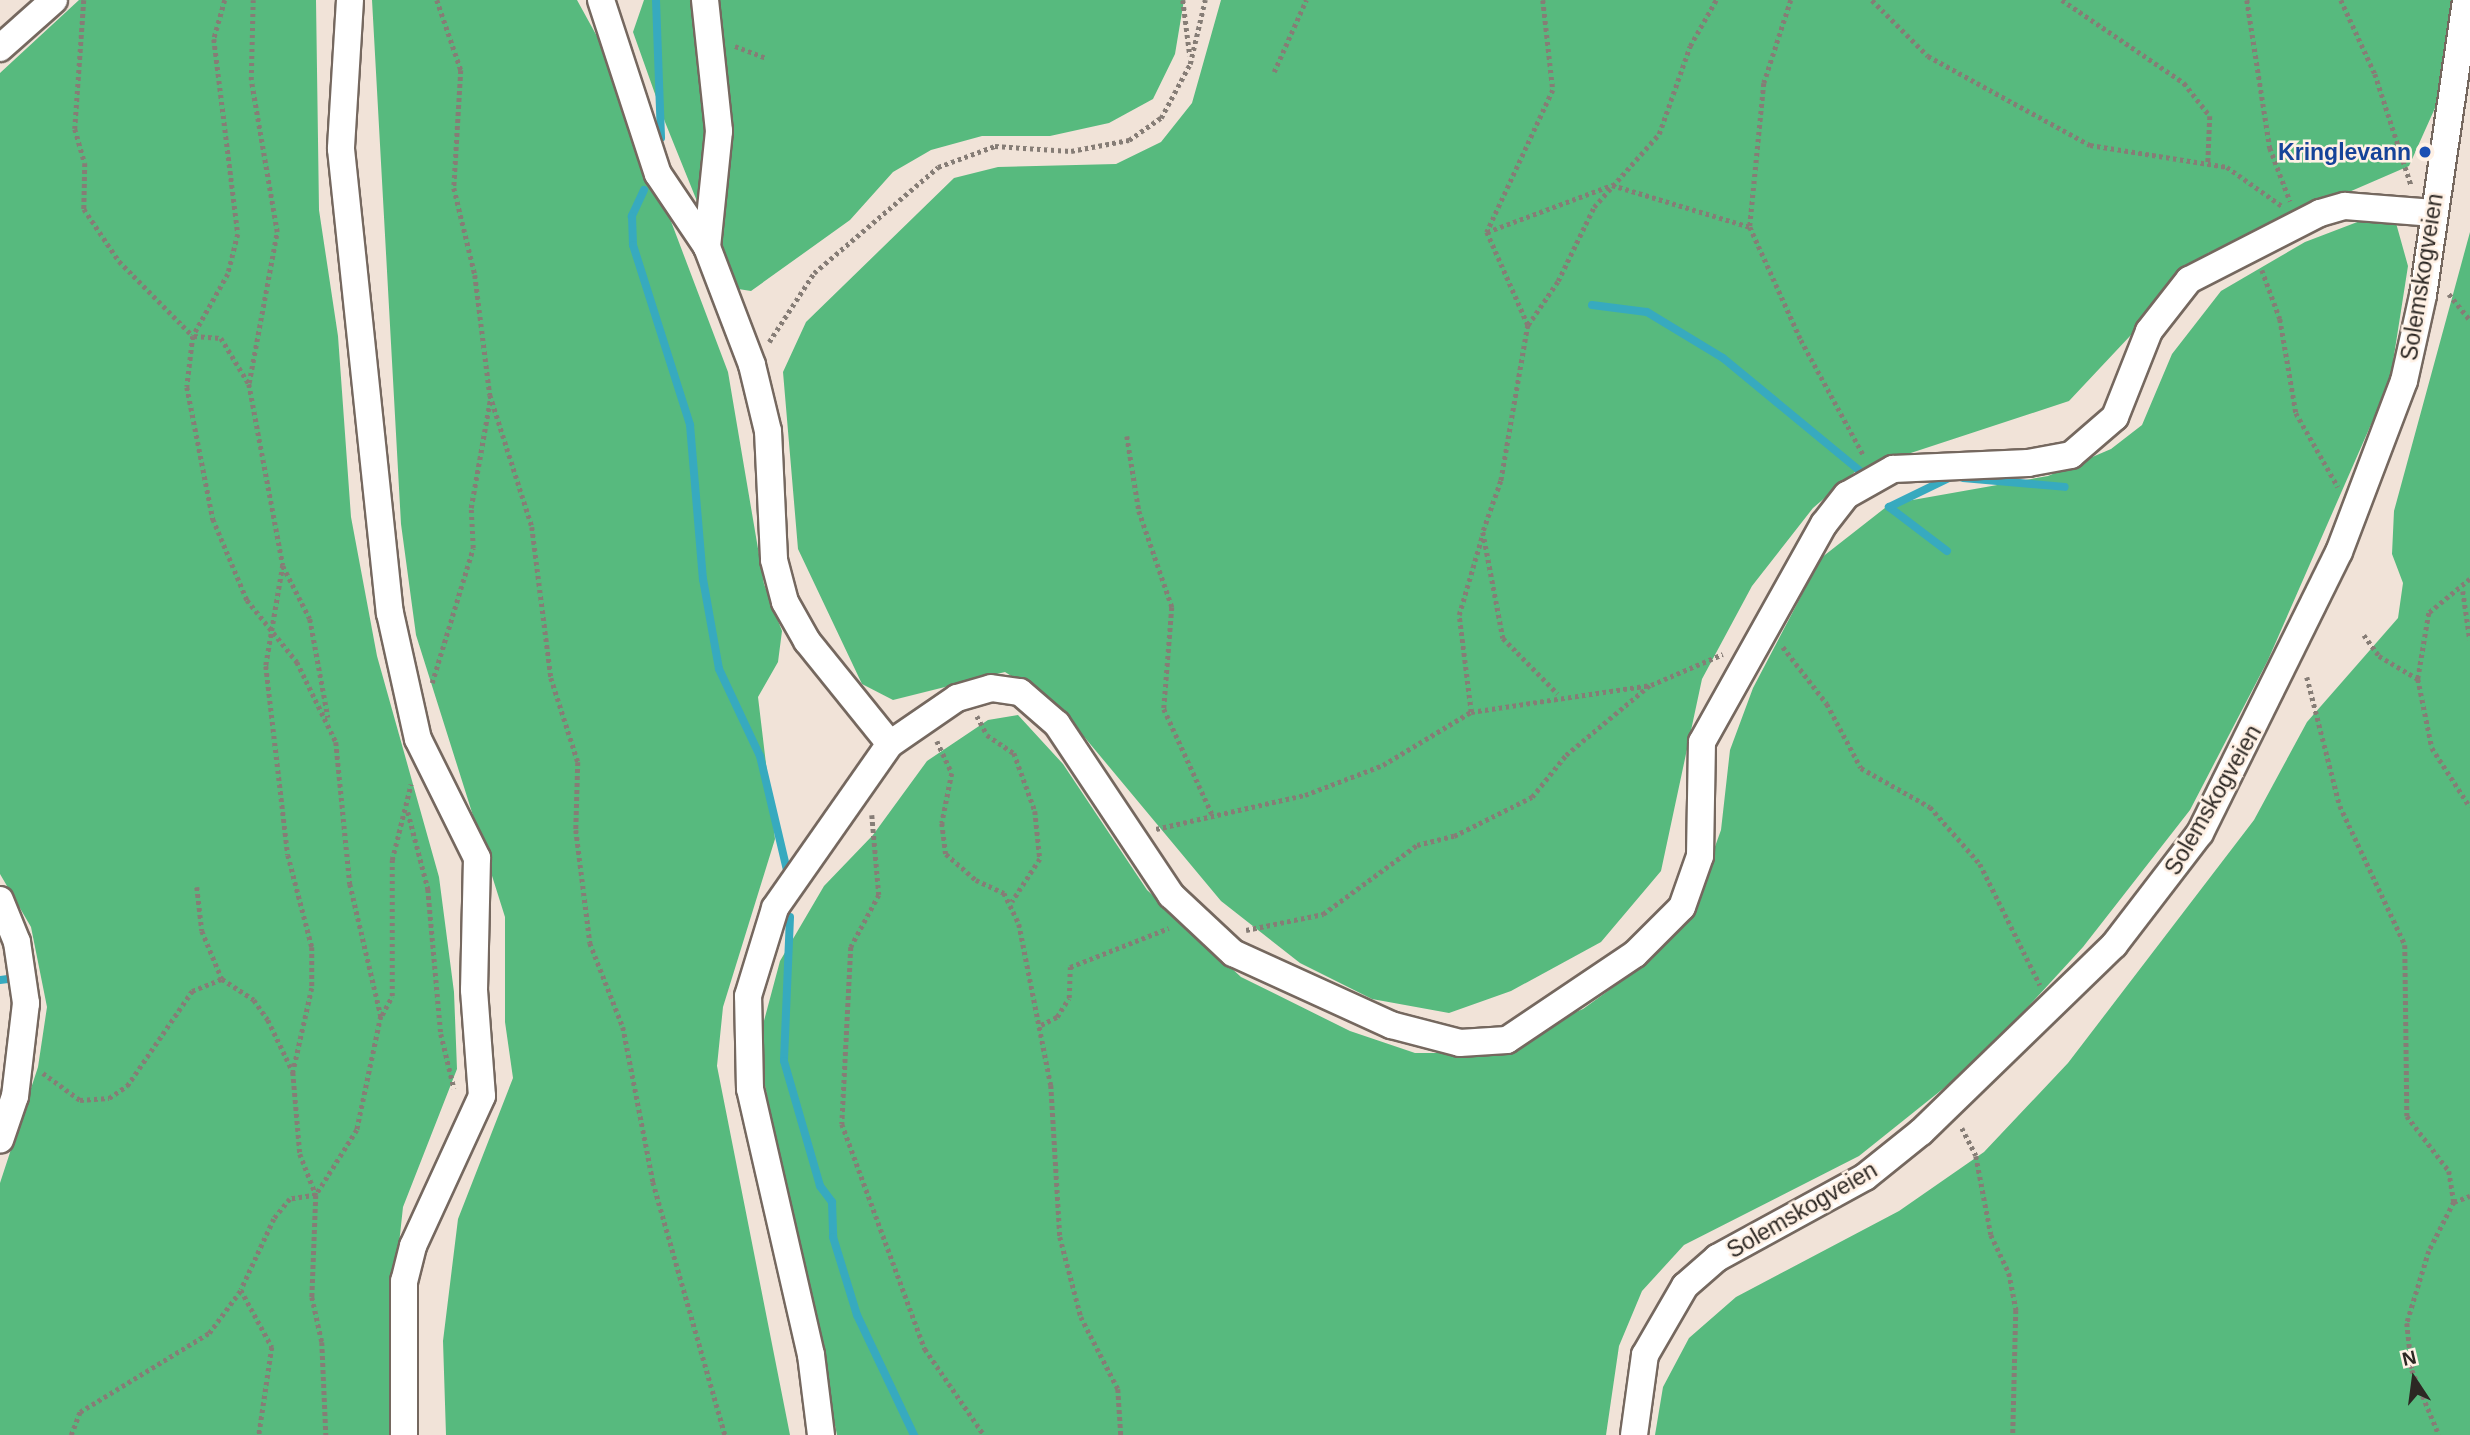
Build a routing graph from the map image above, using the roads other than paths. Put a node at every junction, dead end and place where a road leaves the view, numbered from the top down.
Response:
1 (54, 0) edge
2 (350, 0) edge
3 (601, 0) edge
4 (705, 0) edge
5 (2466, 0) edge
6 (0, 48) edge
7 (2434, 213) junction
8 (707, 247) junction
9 (899, 737) junction
10 (0, 900) edge
11 (0, 1140) edge
12 (404, 1435) edge
13 (821, 1435) edge
14 (1634, 1435) edge

1 - 6 street
2 - 12 street
3 - 8 street
4 - 8 street
5 - 7 street, Solemskogveien
7 - 9 street
7 - 14 street, Solemskogveien
8 - 9 street
9 - 13 street
10 - 11 street

